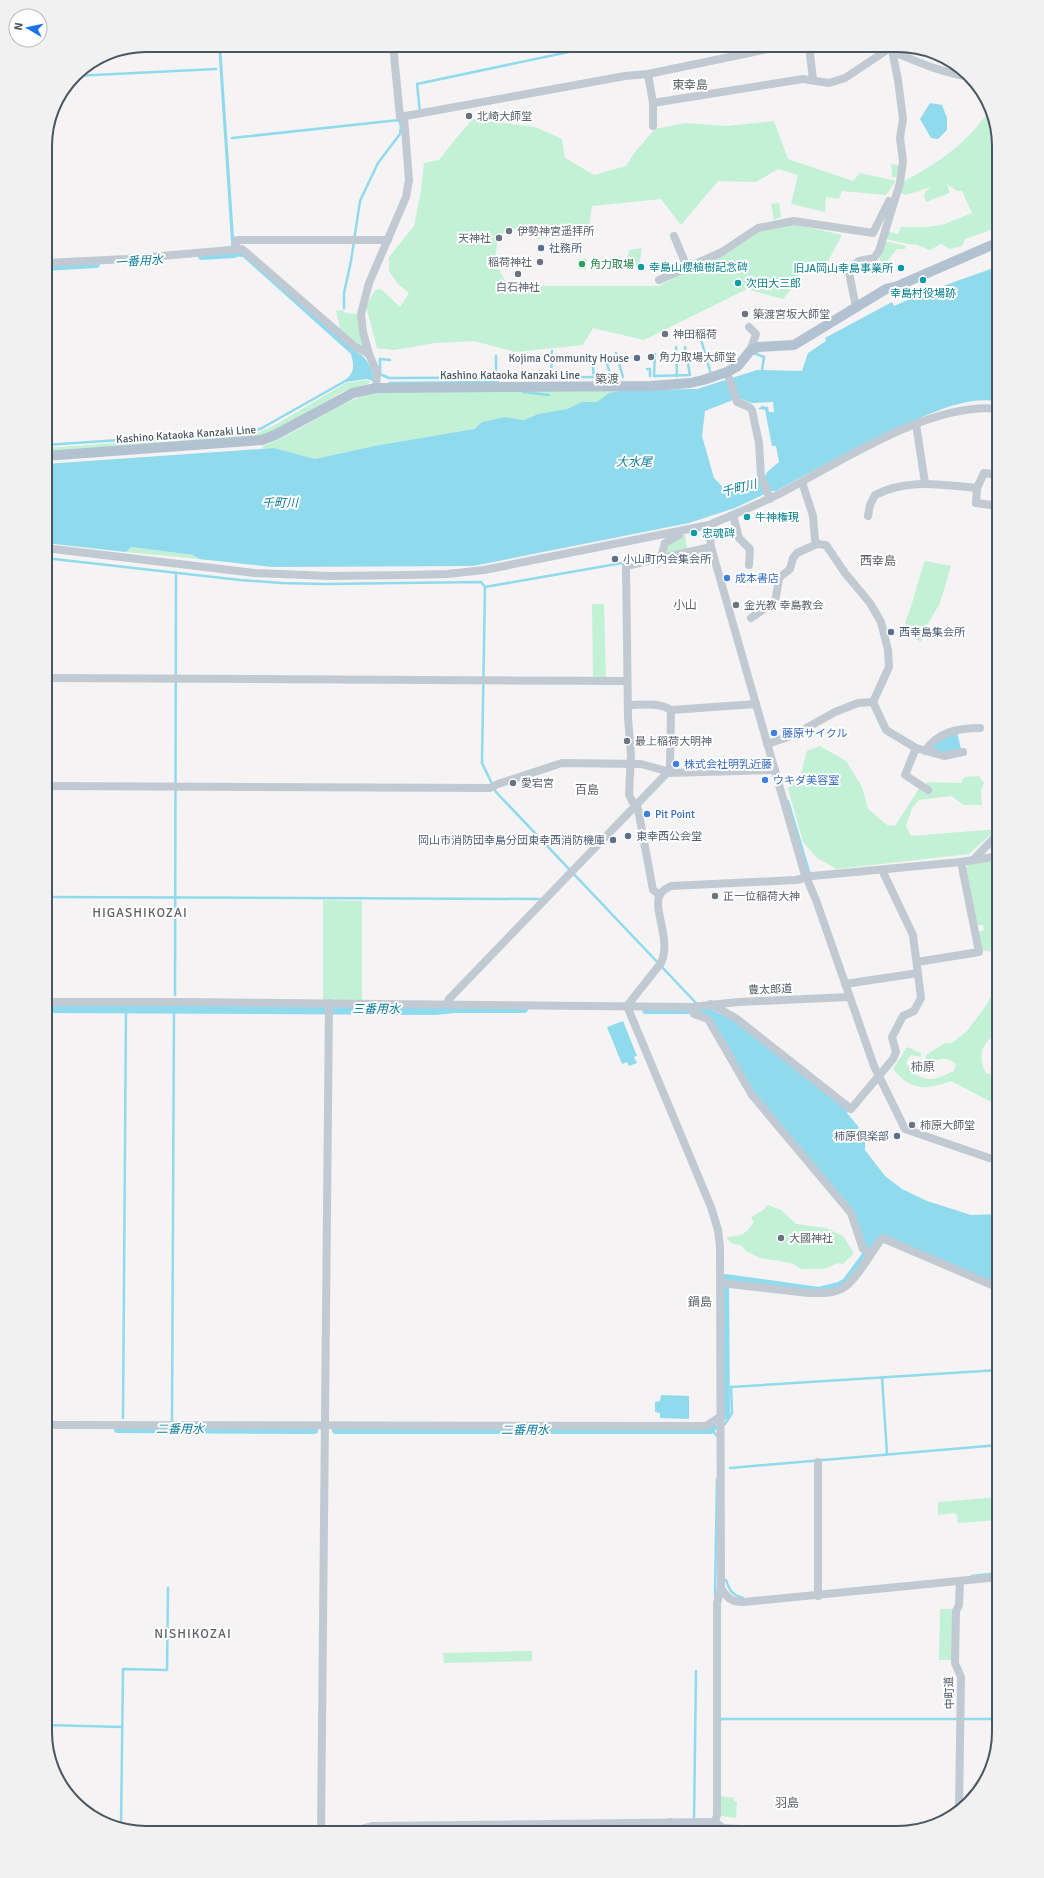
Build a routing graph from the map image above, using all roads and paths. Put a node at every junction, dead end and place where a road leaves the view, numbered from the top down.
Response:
1 (394, 52) edge
2 (754, 52) edge
3 (809, 52) edge
4 (883, 52) edge
5 (891, 52) edge
6 (894, 52) edge
7 (648, 74) junction
8 (960, 75) edge
9 (813, 80) junction
10 (653, 103) junction
11 (404, 117) junction
12 (653, 126) dead end
13 (900, 183) junction
14 (674, 236) dead end
15 (388, 240) junction
16 (992, 245) edge
17 (233, 249) junction
18 (52, 263) edge
19 (687, 268) junction
20 (659, 280) dead end
21 (856, 307) junction
22 (748, 326) dead end
23 (750, 351) junction
24 (369, 354) junction
25 (727, 374) junction
26 (376, 385) junction
27 (992, 409) edge
28 (916, 424) junction
29 (52, 455) edge
30 (992, 474) edge
31 (802, 482) junction
32 (925, 483) junction
33 (977, 488) junction
34 (769, 496) junction
35 (992, 505) edge
36 (733, 516) junction
37 (868, 516) dead end
38 (708, 525) junction
39 (686, 530) junction
40 (817, 544) junction
41 (711, 547) junction
42 (52, 549) edge
43 (661, 557) junction
44 (749, 566) dead end
45 (752, 618) dead end
46 (52, 678) edge
47 (627, 681) junction
48 (873, 702) junction
49 (756, 704) junction
50 (628, 705) junction
51 (670, 710) junction
52 (980, 728) dead end
53 (767, 744) junction
54 (916, 748) junction
55 (924, 751) junction
56 (963, 752) dead end
57 (630, 764) junction
58 (775, 770) junction
59 (665, 771) junction
60 (52, 786) edge
61 (928, 790) dead end
62 (633, 803) junction
63 (992, 840) edge
64 (992, 857) edge
65 (973, 860) junction
66 (961, 862) junction
67 (882, 870) junction
68 (809, 877) junction
69 (660, 895) junction
70 (917, 962) junction
71 (918, 973) junction
72 (845, 984) junction
73 (849, 997) junction
74 (52, 1002) edge
75 (329, 1003) junction
76 (447, 1004) junction
77 (698, 1008) junction
78 (629, 1009) junction
79 (879, 1078) junction
80 (992, 1158) edge
81 (868, 1252) junction
82 (725, 1283) junction
83 (992, 1285) edge
84 (720, 1416) junction
85 (52, 1425) edge
86 (324, 1425) junction
87 (818, 1462) dead end
88 (992, 1578) edge
89 (960, 1581) junction
90 (721, 1588) junction
91 (818, 1596) junction
92 (959, 1804) edge
93 (715, 1822) junction
94 (321, 1826) edge
95 (372, 1826) edge
96 (670, 1826) edge
97 (720, 1826) edge

1 - 11 street
2 - 7 street
3 - 9 street
4 - 9 street
5 - 13 street
6 - 8 street
7 - 10 street
7 - 11 street
9 - 10 street
10 - 12 street
11 - 15 street
13 - 19 street
13 - 21 street
14 - 19 street
15 - 17 street
15 - 24 street
16 - 21 main road
17 - 18 street
17 - 24 street
19 - 20 street
21 - 23 main road
22 - 23 street
23 - 25 main road, Kashino Kataoka Kanzaki Line
24 - 26 street
25 - 26 main road, Kashino Kataoka Kanzaki Line
25 - 34 street
26 - 29 main road, Kashino Kataoka Kanzaki Line
27 - 28 street
28 - 31 street
28 - 32 street
30 - 33 street
31 - 34 street
31 - 40 street
32 - 33 street
32 - 37 street
33 - 35 street
34 - 36 street
36 - 38 street
36 - 44 street
38 - 39 street
38 - 41 street
39 - 42 street
39 - 43 street
40 - 45 street
40 - 48 street
41 - 43 street
41 - 49 street
43 - 47 street
46 - 47 street
47 - 50 street
48 - 53 street
48 - 54 street
49 - 51 street
49 - 53 street
50 - 51 street
50 - 57 street
51 - 59 street
52 - 55 street
53 - 58 street
54 - 55 street
54 - 61 street
55 - 56 street
57 - 59 street
57 - 60 street
57 - 62 street
58 - 59 street
58 - 68 street
59 - 62 street
62 - 69 street
62 - 76 street
63 - 65 street
64 - 65 street
65 - 66 street
66 - 67 street
66 - 70 street
67 - 68 street
67 - 70 street
68 - 69 street
68 - 72 street
69 - 78 street
70 - 71 street
71 - 72 street
71 - 79 street
72 - 73 street
73 - 77 street, 豊太郎道
73 - 79 street
74 - 75 street, 豊太郎道
75 - 76 street, 豊太郎道
75 - 86 street
76 - 78 street, 豊太郎道
77 - 78 street, 豊太郎道
77 - 79 street
77 - 81 street
78 - 82 street
79 - 80 street
81 - 82 street
81 - 83 street
82 - 84 street
84 - 86 street
84 - 90 street
85 - 86 street
86 - 94 street
87 - 91 street
88 - 89 street
89 - 91 street
89 - 92 street, 中町道
90 - 91 street
90 - 93 street
93 - 96 street
93 - 97 street
95 - 96 street

